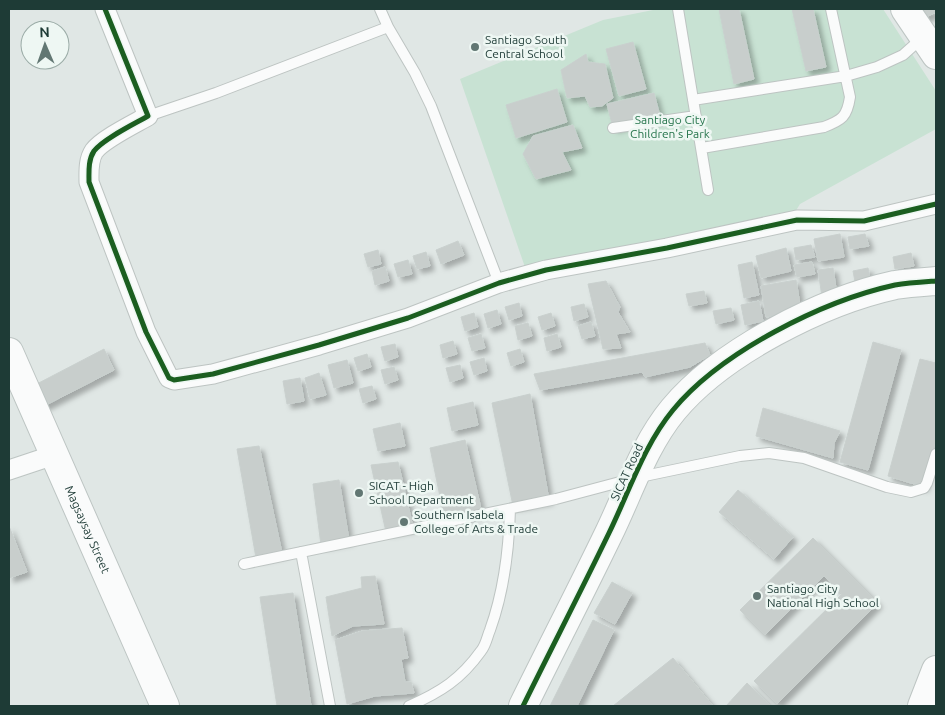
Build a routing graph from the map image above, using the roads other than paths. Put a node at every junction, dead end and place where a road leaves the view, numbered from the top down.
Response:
1 (105, 9) edge
2 (380, 9) edge
3 (678, 9) edge
4 (831, 9) edge
5 (905, 9) edge
6 (388, 27) junction
7 (930, 46) edge
8 (846, 76) junction
9 (693, 100) junction
10 (148, 116) junction
11 (696, 116) junction
12 (613, 128) dead end
13 (702, 148) junction
14 (708, 190) dead end
15 (936, 204) edge
16 (936, 281) edge
17 (499, 283) junction
18 (9, 352) edge
19 (936, 454) edge
20 (54, 455) junction
21 (9, 470) edge
22 (635, 478) junction
23 (510, 509) junction
24 (301, 552) junction
25 (244, 564) dead end
26 (936, 670) edge
27 (165, 706) edge
28 (330, 706) edge
29 (409, 706) edge
30 (523, 706) edge
31 (922, 706) edge

1 - 10 street
2 - 6 lane
3 - 9 lane
4 - 8 lane
5 - 7 street
6 - 10 lane
6 - 17 lane
7 - 8 lane
8 - 9 lane
8 - 13 lane
9 - 11 lane
10 - 17 street
11 - 12 lane
11 - 13 lane
13 - 14 lane
15 - 17 street
16 - 22 street, SICAT Road
18 - 20 street, Magsaysay Street
19 - 22 lane
20 - 21 street
20 - 27 street, Magsaysay Street
22 - 23 lane
22 - 30 street, SICAT Road
23 - 24 lane
23 - 29 lane
24 - 25 lane
24 - 28 lane
26 - 31 street

